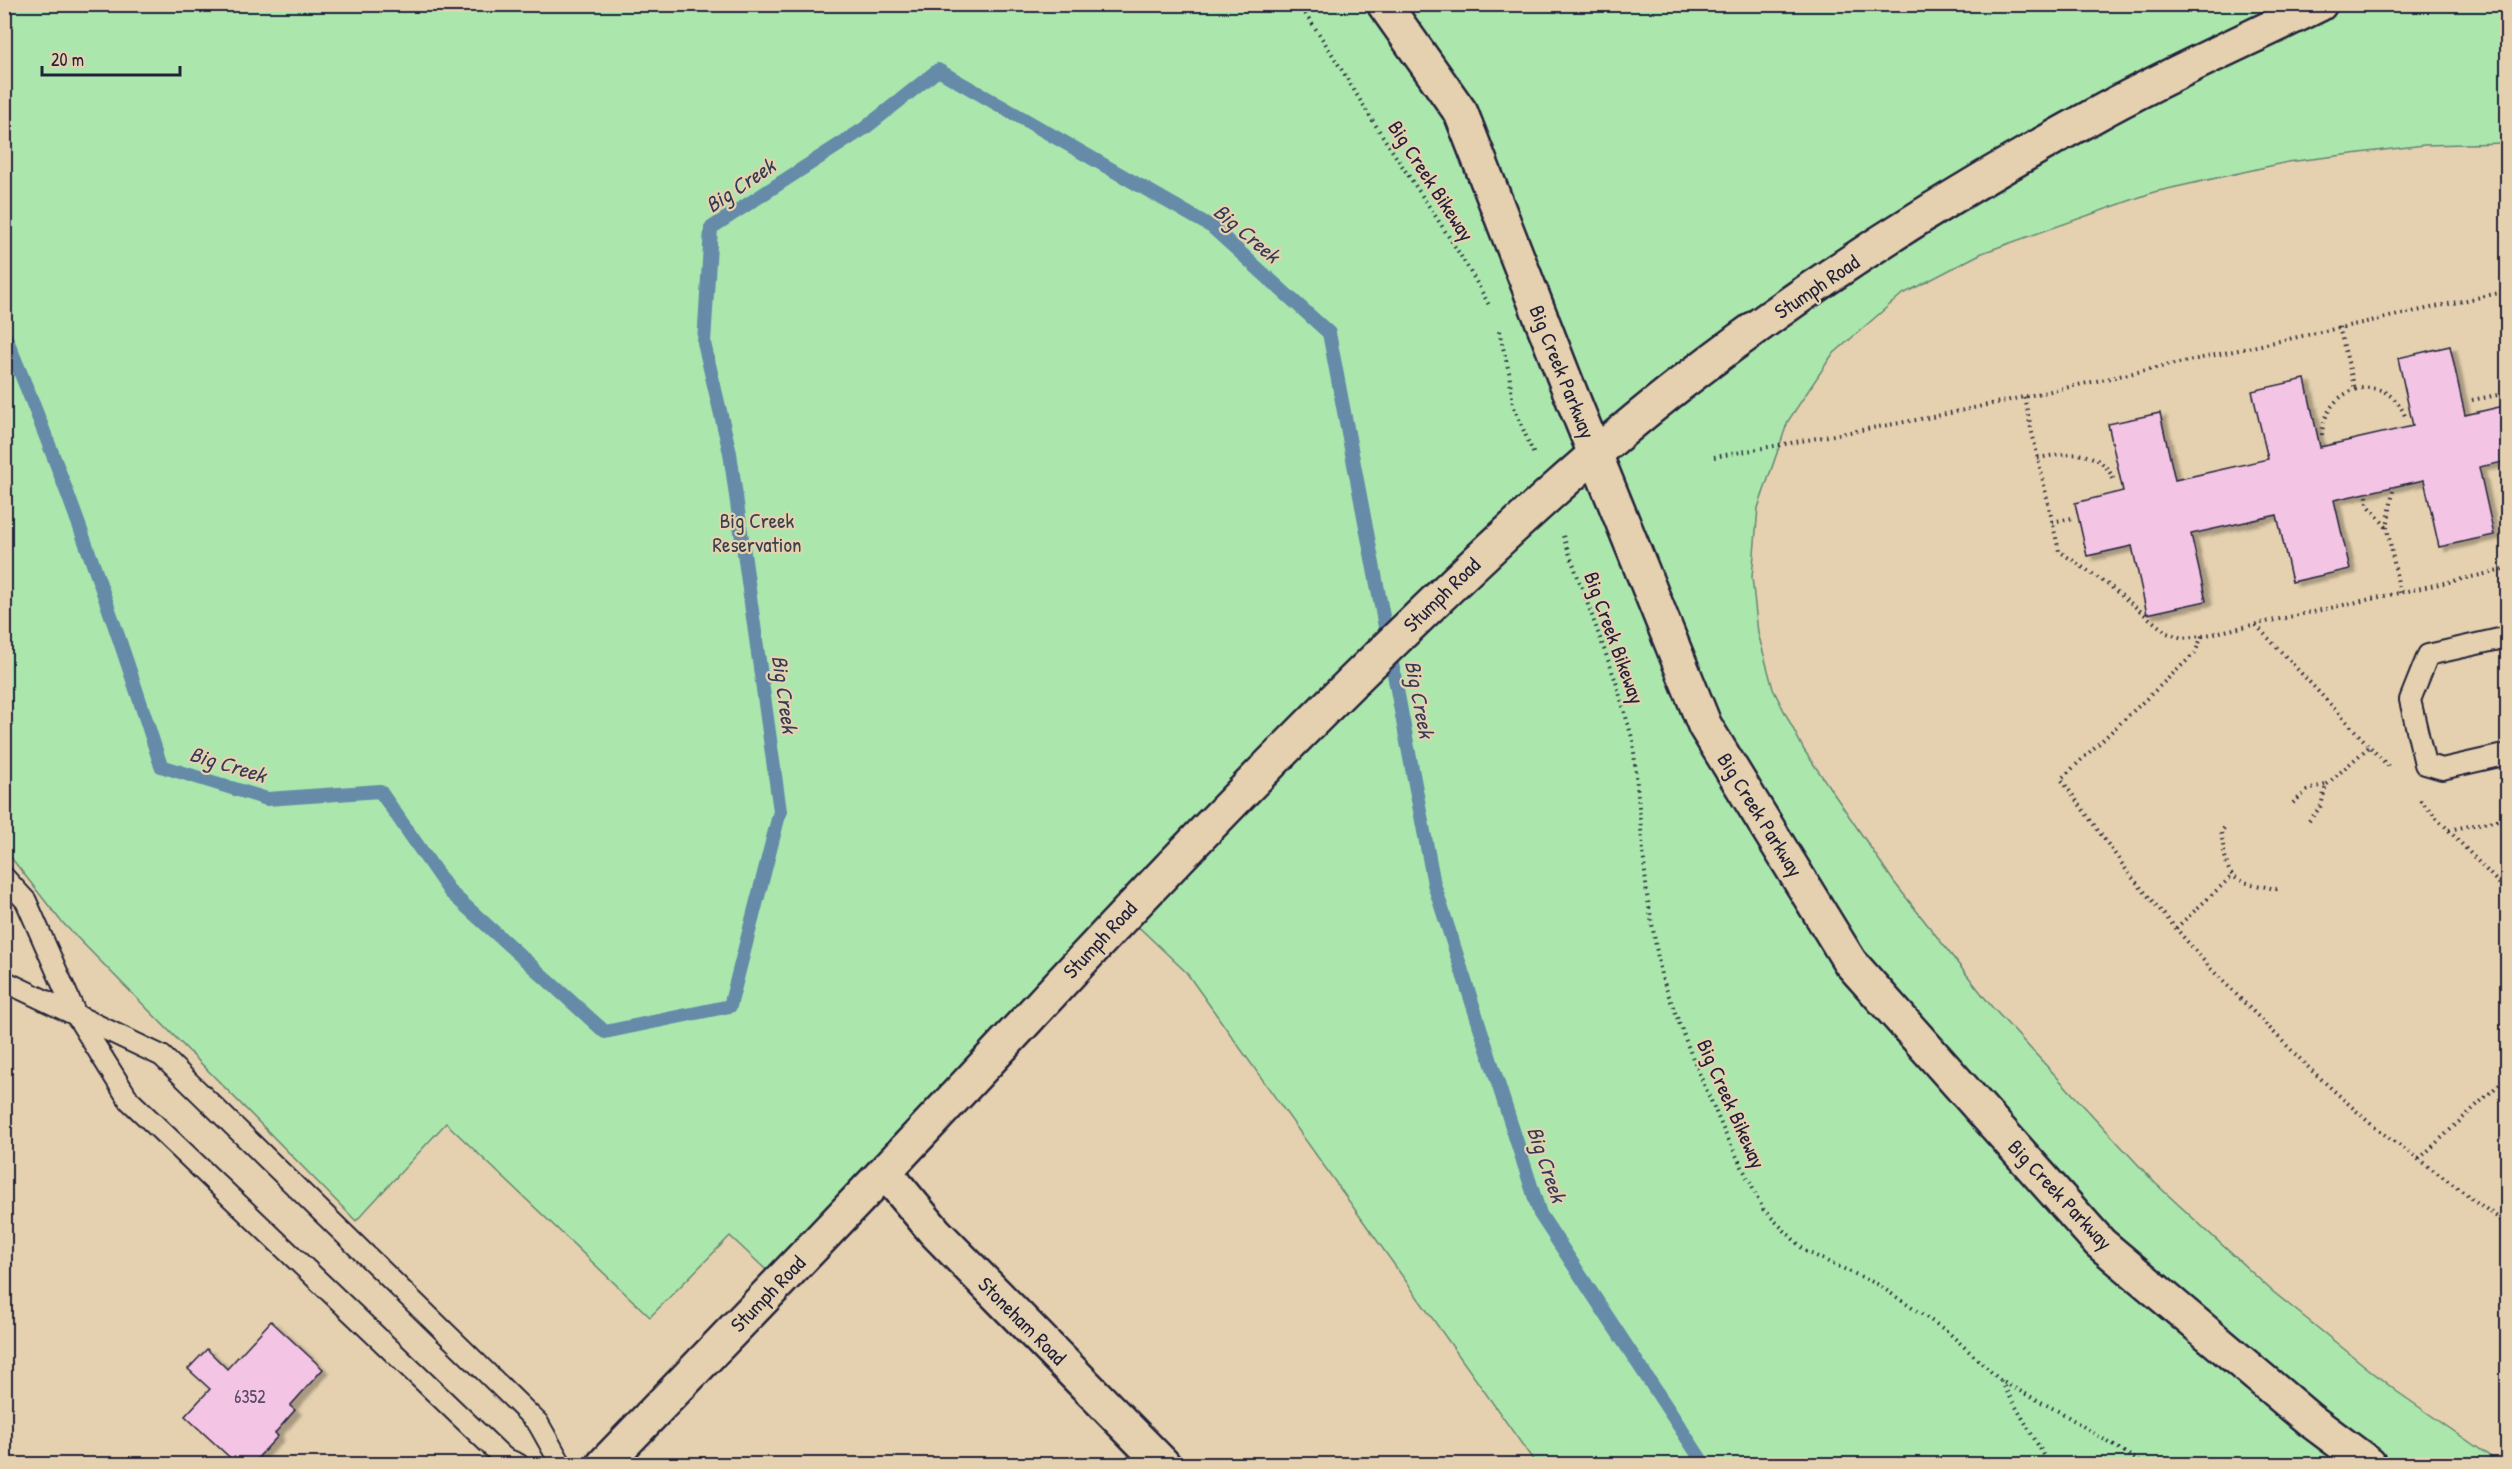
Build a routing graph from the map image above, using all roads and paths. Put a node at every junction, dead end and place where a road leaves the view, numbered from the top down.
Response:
1 (1298, 4) edge
2 (1384, 4) edge
3 (2320, 4) edge
4 (2508, 291) edge
5 (1491, 310) dead end
6 (2339, 327) junction
7 (1499, 330) dead end
8 (2355, 389) junction
9 (2508, 393) edge
10 (2024, 397) junction
11 (2472, 400) dead end
12 (2405, 416) dead end
13 (1519, 422) dead end
14 (2322, 435) dead end
15 (1595, 455) junction
16 (1714, 457) dead end
17 (2038, 458) junction
18 (2114, 481) dead end
19 (2393, 491) dead end
20 (2367, 496) dead end
21 (2072, 518) dead end
22 (2052, 522) junction
23 (2387, 528) junction
24 (1572, 565) dead end
25 (2508, 569) edge
26 (2400, 593) junction
27 (2256, 624) junction
28 (2202, 636) junction
29 (2508, 637) edge
30 (2370, 746) junction
31 (2508, 754) edge
32 (2393, 771) dead end
33 (2326, 785) junction
34 (2417, 796) dead end
35 (2293, 803) dead end
36 (2508, 818) edge
37 (2309, 821) dead end
38 (2224, 828) dead end
39 (2449, 830) junction
40 (4, 877) edge
41 (2231, 877) junction
42 (2279, 888) dead end
43 (2508, 893) edge
44 (2176, 928) junction
45 (4, 981) edge
46 (76, 1015) junction
47 (2508, 1076) edge
48 (2419, 1159) junction
49 (885, 1172) junction
50 (2508, 1226) edge
51 (2001, 1381) junction
52 (518, 1464) edge
53 (561, 1464) edge
54 (604, 1464) edge
55 (1163, 1464) edge
56 (2049, 1464) edge
57 (2143, 1464) edge
58 (2369, 1464) edge

1 - 5 path, Big Creek Bikeway
2 - 15 main road, Big Creek Parkway
3 - 15 main road, Stumph Road
4 - 6 path
6 - 8 path
6 - 10 path
7 - 13 path
8 - 12 path
8 - 14 path
9 - 11 path
10 - 16 path
10 - 17 path
15 - 49 main road, Stumph Road
15 - 58 main road, Big Creek Parkway
17 - 18 path
17 - 22 path
19 - 23 path
20 - 23 path
21 - 22 path
22 - 28 path
23 - 26 path
24 - 51 path, Big Creek Bikeway
25 - 26 path
26 - 27 path
27 - 28 path
27 - 30 path
28 - 44 path
29 - 31 lane
30 - 32 path
30 - 33 path
33 - 35 path
33 - 37 path
34 - 39 path
36 - 39 path
38 - 41 path
39 - 43 path
40 - 46 lane
41 - 42 path
41 - 44 path
44 - 48 path
45 - 46 lane
46 - 52 lane
46 - 53 lane
47 - 48 path
48 - 50 path
49 - 54 main road, Stumph Road
49 - 55 main road, Stoneham Road
51 - 56 path
51 - 57 path, Big Creek Bikeway

